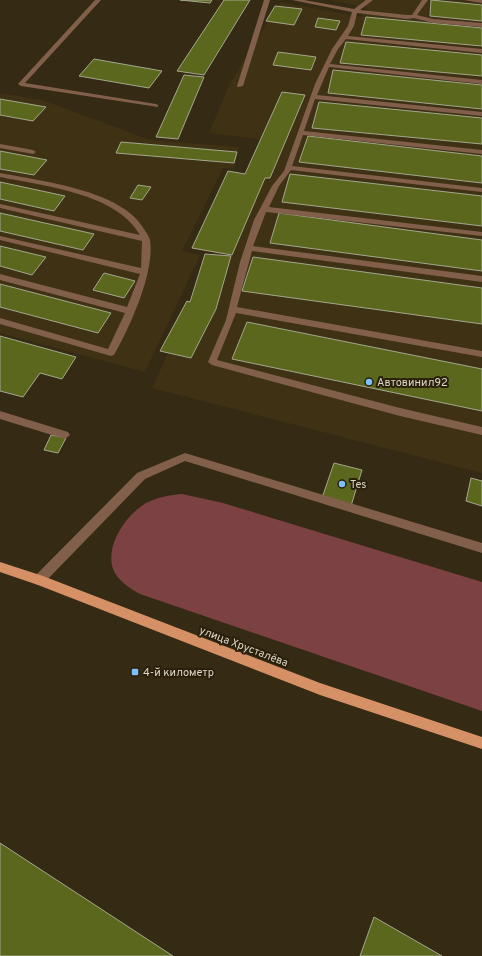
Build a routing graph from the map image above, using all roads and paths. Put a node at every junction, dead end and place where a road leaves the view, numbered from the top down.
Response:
1 (98, 0) edge
2 (267, 0) edge
3 (295, 0) edge
4 (370, 0) edge
5 (425, 0) edge
6 (467, 0) edge
7 (482, 1) edge
8 (355, 11) junction
9 (414, 16) junction
10 (482, 25) edge
11 (345, 37) junction
12 (482, 51) edge
13 (326, 65) junction
14 (482, 82) edge
15 (240, 86) dead end
16 (314, 97) junction
17 (156, 106) dead end
18 (482, 114) edge
19 (301, 133) junction
20 (0, 146) edge
21 (33, 152) dead end
22 (482, 152) edge
23 (288, 168) junction
24 (0, 175) edge
25 (482, 190) edge
26 (0, 206) edge
27 (264, 209) junction
28 (482, 234) edge
29 (0, 238) edge
30 (146, 239) junction
31 (249, 248) junction
32 (145, 272) junction
33 (0, 277) edge
34 (482, 279) edge
35 (233, 309) junction
36 (130, 311) junction
37 (0, 321) edge
38 (482, 354) edge
39 (1, 416) edge
40 (482, 431) edge
41 (65, 435) dead end
42 (482, 548) edge
43 (0, 567) edge
44 (39, 580) junction
45 (482, 742) edge

1 - 17 lane
2 - 15 lane
3 - 8 lane
4 - 8 lane
5 - 9 lane
6 - 7 lane
8 - 9 lane
8 - 11 lane
9 - 10 lane
11 - 12 lane
11 - 13 lane
13 - 14 lane
13 - 16 lane
16 - 18 lane
16 - 19 lane
19 - 22 lane
19 - 23 lane
20 - 21 lane
23 - 25 lane
23 - 27 lane
24 - 30 lane
26 - 30 lane
27 - 28 lane
27 - 31 lane
29 - 32 lane
30 - 32 lane
31 - 34 lane
31 - 35 lane
32 - 36 lane
33 - 36 lane
35 - 38 lane
35 - 40 lane
36 - 37 lane
39 - 41 lane
42 - 44 lane
43 - 44 main road, улица Хрусталёва
44 - 45 main road, улица Хрусталёва

